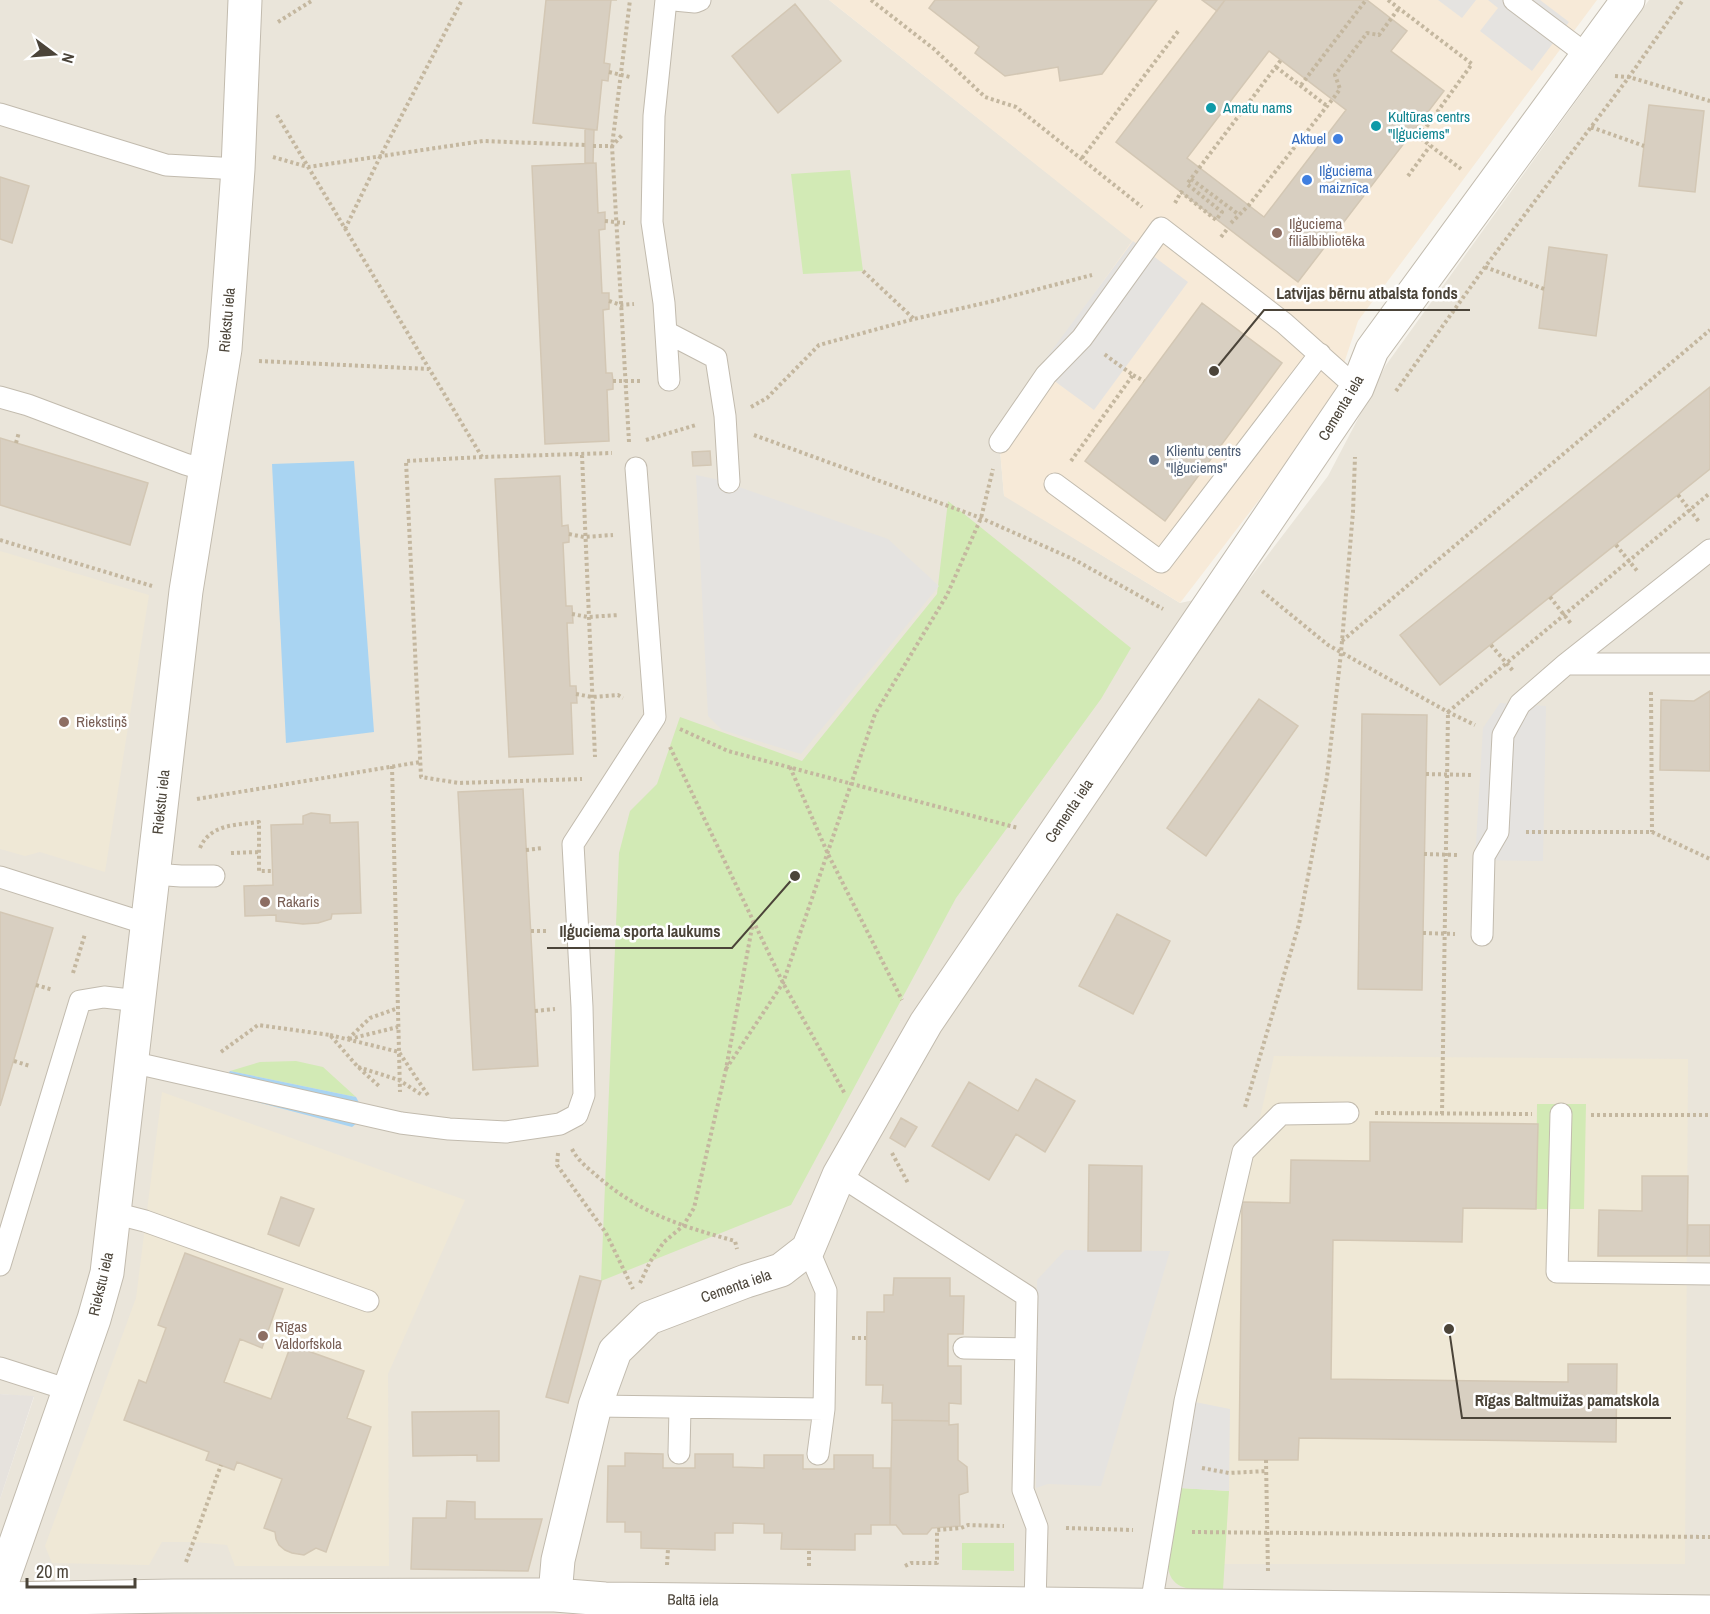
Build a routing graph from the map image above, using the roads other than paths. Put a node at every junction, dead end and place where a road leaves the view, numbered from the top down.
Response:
1 (245, 0) edge
2 (666, 0) edge
3 (674, 0) edge
4 (700, 0) edge
5 (1514, 0) edge
6 (1628, 0) edge
7 (1585, 58) junction
8 (0, 114) edge
9 (238, 169) junction
10 (666, 332) junction
11 (1320, 354) junction
12 (669, 380) dead end
13 (1357, 388) junction
14 (0, 397) edge
15 (1000, 442) road end
16 (636, 468) road end
17 (205, 470) junction
18 (729, 482) dead end
19 (1055, 484) road end
20 (1710, 550) edge
21 (1566, 664) junction
22 (1710, 664) edge
23 (153, 874) junction
24 (214, 876) dead end
25 (0, 877) edge
26 (147, 924) junction
27 (1482, 935) dead end
28 (139, 1001) junction
29 (131, 1062) junction
30 (1348, 1113) dead end
31 (1561, 1114) dead end
32 (839, 1175) junction
33 (114, 1213) junction
34 (808, 1249) junction
35 (0, 1265) edge
36 (1710, 1274) edge
37 (368, 1301) dead end
38 (964, 1348) dead end
39 (1026, 1349) junction
40 (0, 1368) edge
41 (69, 1390) junction
42 (595, 1406) junction
43 (680, 1408) junction
44 (824, 1409) junction
45 (679, 1453) dead end
46 (818, 1454) dead end
47 (0, 1588) edge
48 (555, 1595) junction
49 (0, 1599) edge
50 (1035, 1604) junction
51 (379, 1605) edge
52 (419, 1605) edge
53 (605, 1606) edge
54 (1150, 1610) edge
55 (1710, 1612) edge

1 - 9 street, Riekstu iela
2 - 10 lane
3 - 4 lane
5 - 7 lane
6 - 7 street, Cementa iela
7 - 13 street, Cementa iela
8 - 9 lane
9 - 17 street, Riekstu iela
10 - 12 lane
10 - 18 lane
11 - 13 lane
11 - 15 lane
11 - 19 lane
13 - 32 street, Cementa iela
14 - 17 lane
16 - 29 lane
17 - 23 street, Riekstu iela
20 - 21 lane
21 - 22 lane
21 - 27 lane
23 - 24 lane
23 - 26 street, Riekstu iela
25 - 26 lane
26 - 28 street, Riekstu iela
28 - 29 street, Riekstu iela
28 - 35 lane
29 - 33 street, Riekstu iela
30 - 54 lane
31 - 36 lane
32 - 34 street, Cementa iela
32 - 39 lane
33 - 37 lane
33 - 41 street, Riekstu iela
34 - 42 street, Cementa iela
34 - 44 lane
38 - 39 lane
39 - 50 lane
40 - 41 lane
41 - 47 street, Riekstu iela
42 - 43 lane
42 - 48 street, Cementa iela
43 - 44 lane
43 - 45 lane
44 - 46 lane
48 - 52 street, Baltā iela
48 - 53 street, Baltā iela
49 - 51 street, Baltā iela
50 - 53 street, Baltā iela
50 - 54 street, Baltā iela
51 - 52 street, Baltā iela
54 - 55 street, Baltā iela

